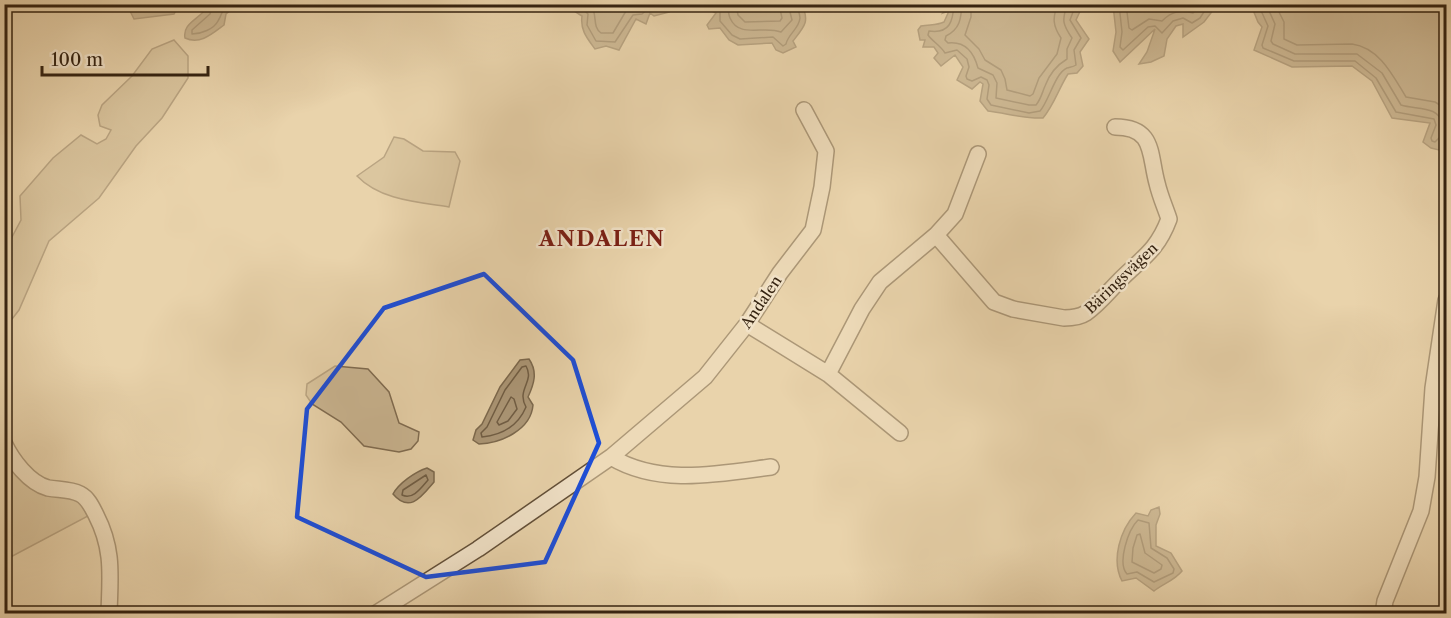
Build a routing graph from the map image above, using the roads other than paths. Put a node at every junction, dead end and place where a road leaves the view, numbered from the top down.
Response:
1 (804, 110) dead end
2 (1115, 127) dead end
3 (978, 154) dead end
4 (936, 235) junction
5 (1446, 300) edge
6 (747, 324) junction
7 (1442, 358) edge
8 (828, 374) junction
9 (900, 433) dead end
10 (4, 443) edge
11 (611, 457) junction
12 (771, 467) dead end
13 (109, 614) edge
14 (375, 614) edge
15 (1383, 614) edge

1 - 6 street, Andalen
2 - 4 street, Bäringsvägen
3 - 4 street
4 - 8 street
5 - 7 street
6 - 8 street
6 - 11 street, Andalen
7 - 15 street
8 - 9 street
10 - 13 street
11 - 12 street
11 - 14 street, Andalen

